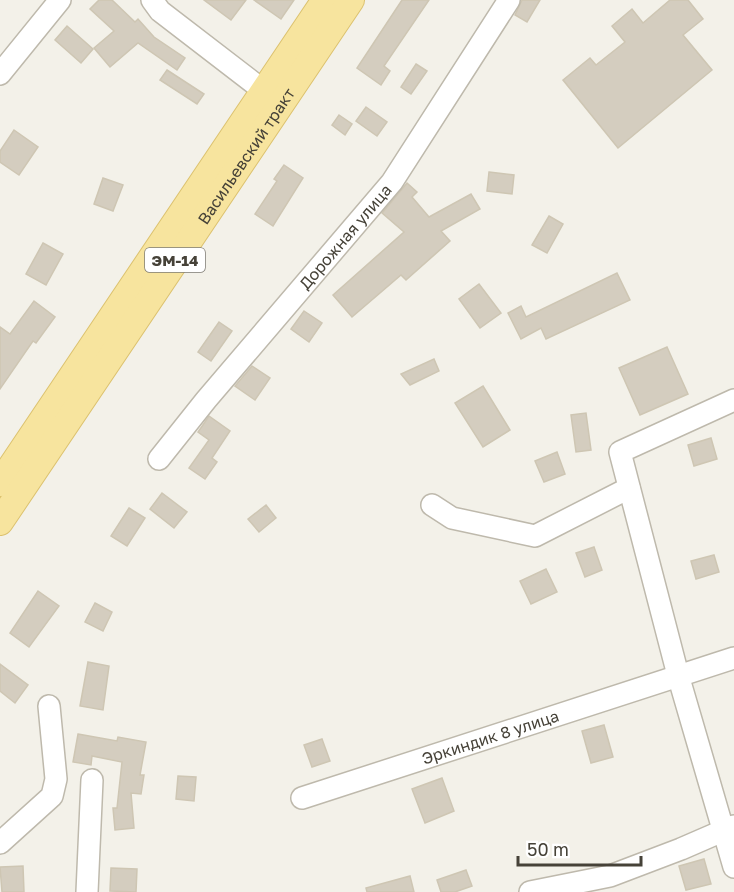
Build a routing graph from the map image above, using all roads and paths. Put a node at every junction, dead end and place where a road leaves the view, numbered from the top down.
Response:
1 (60, 0) edge
2 (152, 0) edge
3 (326, 0) edge
4 (351, 0) edge
5 (509, 0) edge
6 (0, 74) edge
7 (264, 91) junction
8 (734, 400) edge
9 (159, 459) dead end
10 (0, 483) edge
11 (629, 488) junction
12 (432, 505) dead end
13 (0, 522) edge
14 (734, 658) edge
15 (678, 675) junction
16 (49, 706) dead end
17 (92, 780) dead end
18 (302, 798) dead end
19 (729, 827) edge
20 (0, 843) edge
21 (734, 867) edge
22 (87, 892) edge
23 (530, 892) edge

1 - 6 street
2 - 7 street
3 - 7 main road, Васильевский тракт / ЭМ-14
4 - 13 main road, Васильевский тракт / ЭМ-14
5 - 9 street, Дорожная улица
7 - 10 main road, Васильевский тракт / ЭМ-14
8 - 11 street
11 - 12 street
11 - 15 street
14 - 15 street, Эркиндик 8 улица
15 - 18 street, Эркиндик 8 улица
15 - 19 street
16 - 20 street
17 - 22 street
19 - 21 street
19 - 23 street

